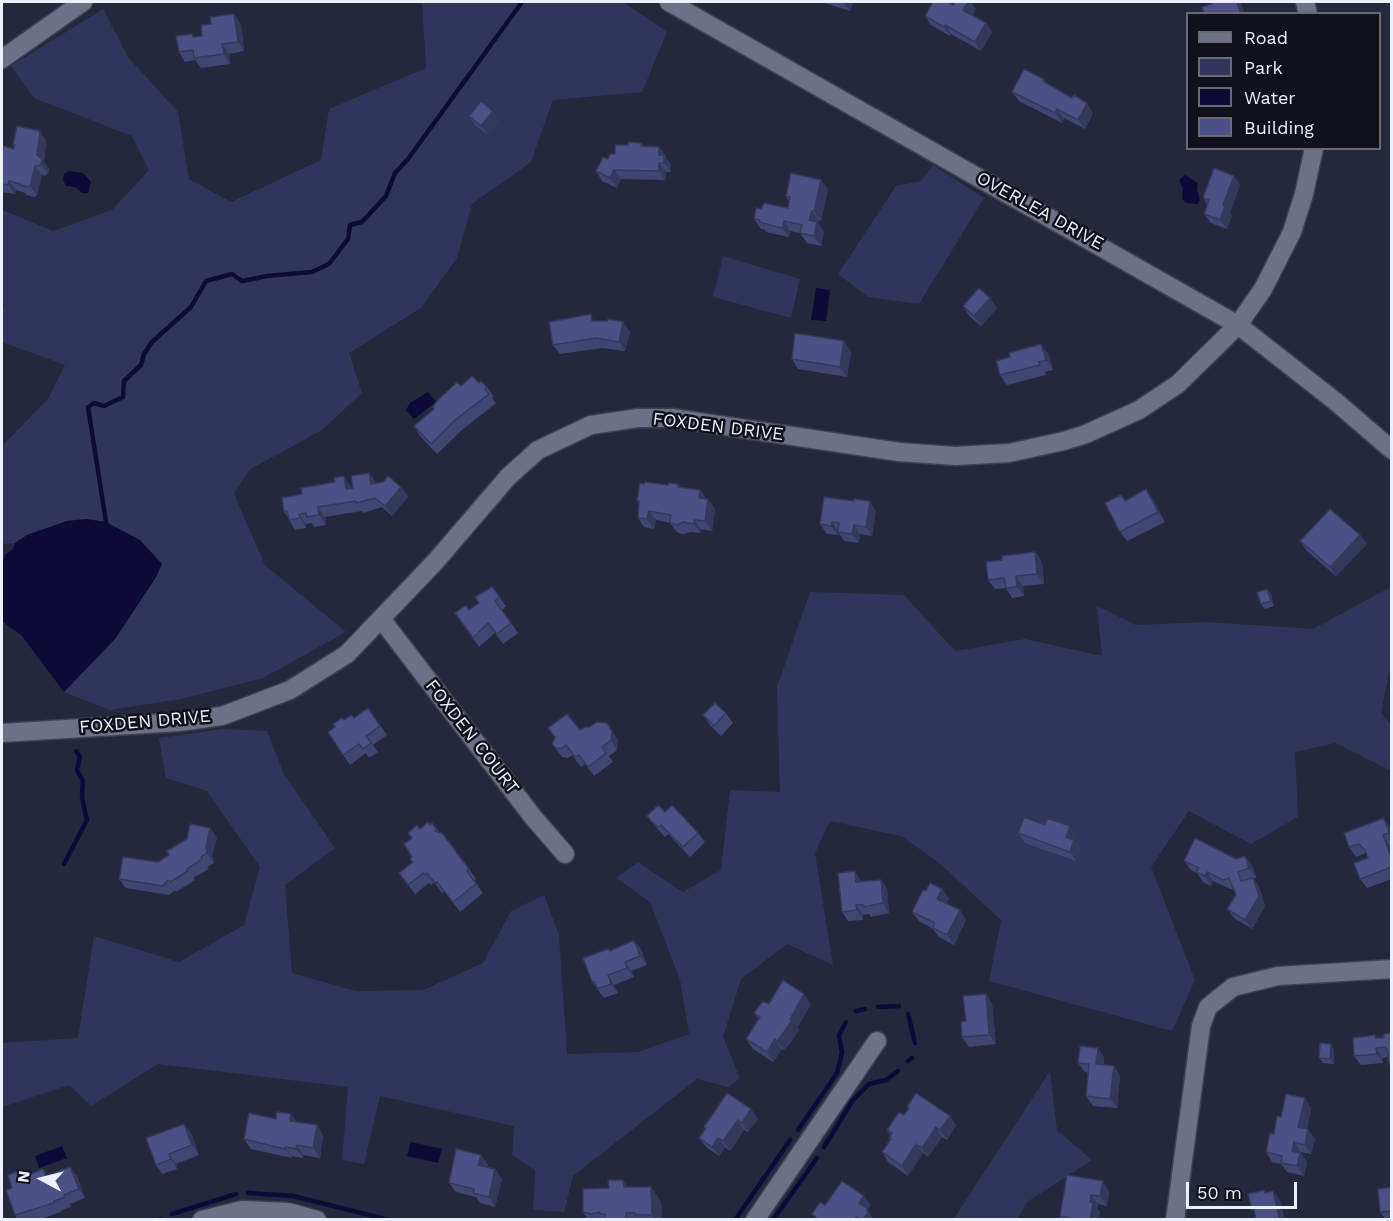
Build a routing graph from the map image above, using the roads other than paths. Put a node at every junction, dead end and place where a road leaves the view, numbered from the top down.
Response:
1 (83, 2) edge
2 (669, 2) edge
3 (2, 59) edge
4 (1314, 150) edge
5 (1238, 325) junction
6 (1392, 450) edge
7 (382, 620) junction
8 (2, 733) edge
9 (564, 854) dead end
10 (1392, 969) edge
11 (877, 1041) dead end
12 (202, 1220) edge
13 (317, 1220) edge
14 (755, 1220) edge
15 (1175, 1220) edge

1 - 3 street
2 - 5 street, OVERLEA DRIVE
4 - 5 street, FOXDEN DRIVE
5 - 6 street, OVERLEA DRIVE
5 - 7 street, FOXDEN DRIVE
7 - 8 street, FOXDEN DRIVE
7 - 9 street, FOXDEN COURT
10 - 15 street
11 - 14 street
12 - 13 street

